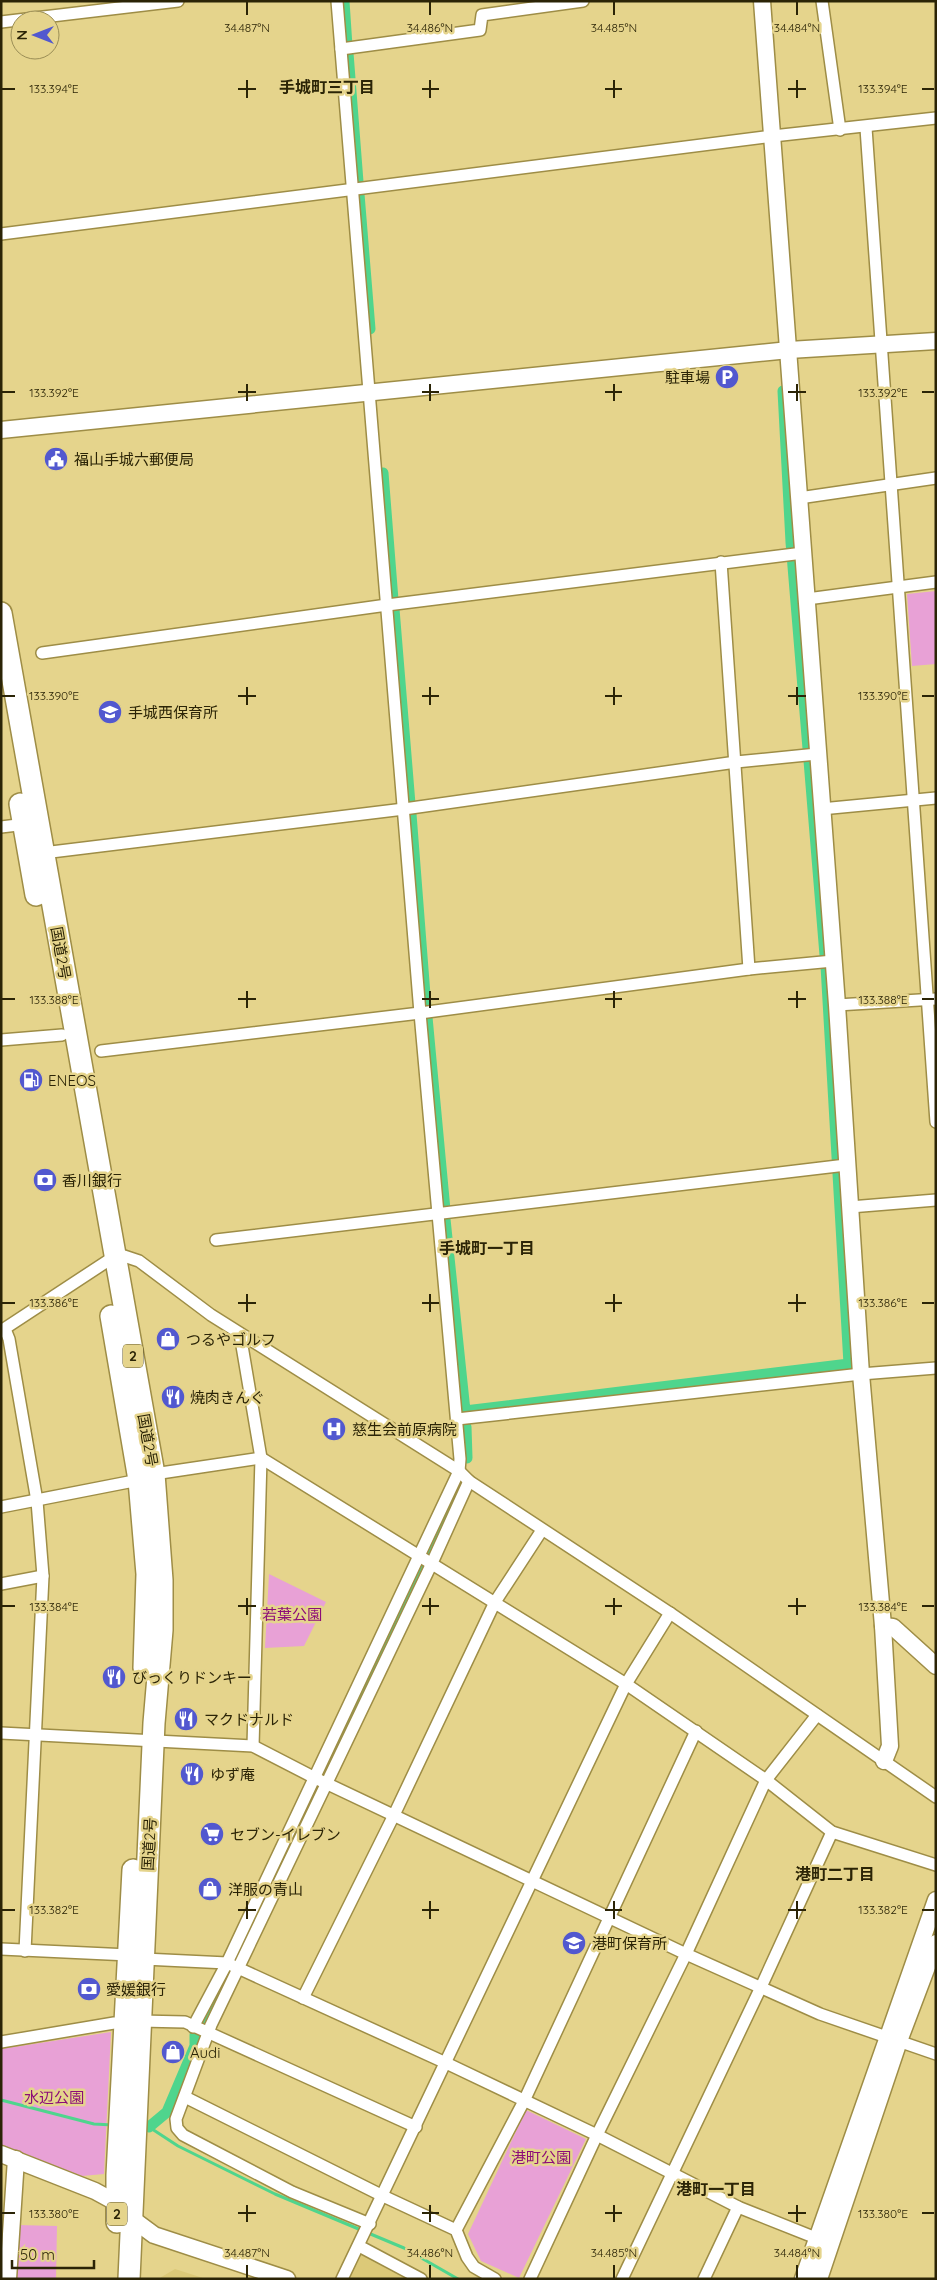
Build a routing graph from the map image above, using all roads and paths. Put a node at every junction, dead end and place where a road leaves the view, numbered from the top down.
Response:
1 (178, 1) edge
2 (337, 1) edge
3 (583, 1) edge
4 (762, 1) edge
5 (822, 1) edge
6 (1, 22) edge
7 (341, 49) junction
8 (936, 118) edge
9 (866, 128) junction
10 (840, 130) junction
11 (772, 136) junction
12 (352, 190) junction
13 (1, 234) edge
14 (936, 341) edge
15 (881, 344) junction
16 (789, 350) junction
17 (369, 392) junction
18 (2, 427) edge
19 (936, 478) edge
20 (890, 484) junction
21 (800, 498) junction
22 (803, 553) junction
23 (721, 562) junction
24 (936, 582) edge
25 (897, 586) junction
26 (807, 598) junction
27 (387, 605) junction
28 (1, 613) edge
29 (42, 653) dead end
30 (1, 696) edge
31 (817, 754) junction
32 (736, 762) junction
33 (936, 798) edge
34 (913, 800) junction
35 (404, 809) junction
36 (821, 809) junction
37 (31, 824) junction
38 (1, 827) edge
39 (43, 853) junction
40 (833, 961) junction
41 (750, 969) junction
42 (931, 999) edge
43 (837, 1006) junction
44 (420, 1013) junction
45 (62, 1035) junction
46 (1, 1040) edge
47 (101, 1051) dead end
48 (936, 1122) edge
49 (846, 1165) junction
50 (936, 1200) edge
51 (850, 1207) junction
52 (438, 1214) junction
53 (216, 1240) dead end
54 (109, 1261) junction
55 (3, 1330) edge
56 (240, 1334) junction
57 (936, 1368) edge
58 (861, 1374) junction
59 (457, 1419) junction
60 (261, 1458) junction
61 (459, 1472) junction
62 (146, 1477) junction
63 (468, 1481) junction
64 (37, 1501) junction
65 (1, 1507) edge
66 (542, 1530) junction
67 (426, 1559) junction
68 (43, 1576) junction
69 (1, 1584) edge
70 (496, 1602) junction
71 (670, 1613) junction
72 (883, 1626) junction
73 (936, 1666) edge
74 (626, 1684) junction
75 (817, 1715) junction
76 (696, 1731) junction
77 (1, 1733) edge
78 (37, 1735) junction
79 (146, 1741) junction
80 (253, 1746) junction
81 (884, 1761) junction
82 (766, 1780) junction
83 (321, 1781) junction
84 (936, 1797) edge
85 (394, 1815) junction
86 (832, 1832) junction
87 (936, 1865) edge
88 (531, 1880) junction
89 (936, 1900) edge
90 (608, 1917) junction
91 (936, 1943) edge
92 (1, 1949) edge
93 (25, 1951) junction
94 (686, 1954) junction
95 (136, 1957) junction
96 (233, 1966) junction
97 (761, 1987) junction
98 (303, 1998) junction
99 (133, 2022) junction
100 (199, 2030) junction
101 (894, 2038) junction
102 (1, 2042) edge
103 (936, 2054) edge
104 (446, 2063) junction
105 (185, 2097) junction
106 (524, 2101) junction
107 (416, 2127) junction
108 (597, 2136) junction
109 (8, 2157) edge
110 (672, 2174) junction
111 (383, 2196) junction
112 (738, 2207) junction
113 (124, 2210) junction
114 (369, 2226) junction
115 (456, 2230) junction
116 (816, 2238) junction
117 (360, 2244) junction
118 (8, 2279) edge
119 (114, 2279) edge
120 (129, 2279) edge
121 (287, 2279) edge
122 (342, 2279) edge
123 (421, 2279) edge
124 (495, 2279) edge
125 (530, 2279) edge
126 (622, 2279) edge
127 (704, 2279) edge
128 (803, 2279) edge
129 (819, 2279) edge

1 - 6 street
2 - 7 street
3 - 7 street
4 - 11 street
5 - 10 street
7 - 12 street
8 - 9 street
9 - 10 street
9 - 15 street
10 - 11 street
11 - 12 street
11 - 16 street
12 - 13 street
12 - 17 street
14 - 15 street
15 - 16 street
15 - 20 street
16 - 17 street
16 - 21 street
17 - 18 street
17 - 27 street
19 - 20 street
20 - 21 street
20 - 25 street
21 - 22 street
22 - 23 street
22 - 26 street
23 - 27 street
23 - 32 street
24 - 25 street
25 - 26 street
25 - 34 street
26 - 31 street
27 - 29 street
27 - 35 street
28 - 37 highway, 国道2号 / 2
30 - 37 highway, 国道2号 / 2
31 - 32 street
31 - 36 street
32 - 35 street
32 - 41 street
33 - 34 street
34 - 36 street
34 - 42 street
35 - 39 street
35 - 44 street
36 - 40 street
37 - 38 street
37 - 39 highway, 国道2号 / 2
37 - 45 highway, 国道2号 / 2
39 - 54 highway, 国道2号 / 2
40 - 41 street
40 - 43 street
41 - 44 street
42 - 43 street
42 - 48 street
43 - 49 street
44 - 47 street
44 - 52 street
45 - 46 street
45 - 54 highway, 国道2号 / 2
49 - 51 street
49 - 52 street
50 - 51 street
51 - 58 street
52 - 53 street
52 - 59 street
54 - 55 street
54 - 56 street
54 - 62 highway, 国道2号 / 2
55 - 64 street
56 - 60 street
56 - 61 street
57 - 58 street
58 - 59 street
58 - 72 street
59 - 61 street
60 - 62 street
60 - 67 street
60 - 80 street
61 - 63 street
61 - 67 street
62 - 64 street
62 - 79 highway, 国道2号 / 2
63 - 66 street
63 - 67 street
64 - 65 street
64 - 68 street
66 - 70 street
66 - 71 street
67 - 70 street
67 - 83 street
68 - 69 street
68 - 78 street
70 - 74 street
70 - 85 street
71 - 74 street
71 - 75 street
72 - 73 street
72 - 81 street
74 - 76 street
74 - 88 street
75 - 81 street
75 - 82 street
76 - 82 street
76 - 90 street
77 - 78 street
78 - 79 street
78 - 93 street
79 - 80 street
79 - 95 highway, 国道2号 / 2
80 - 83 street
81 - 84 street
82 - 86 street
82 - 94 street
83 - 85 street
83 - 96 street
85 - 88 street
85 - 98 street
86 - 87 street
86 - 97 street
88 - 90 street
88 - 104 street
89 - 101 street
90 - 94 street
90 - 106 street
91 - 101 street
92 - 93 street
93 - 95 street
94 - 97 street
94 - 108 street
95 - 96 street
95 - 99 highway, 国道2号 / 2
96 - 98 street
96 - 100 street
96 - 100 street
97 - 101 street
97 - 110 street
98 - 104 street
99 - 100 street
99 - 102 street
99 - 113 highway, 国道2号 / 2
100 - 105 street
100 - 107 street
101 - 103 street
101 - 116 street
101 - 129 street
104 - 106 street
104 - 107 street
105 - 111 street
105 - 114 street
106 - 108 street
106 - 115 street
107 - 111 street
108 - 110 street
108 - 125 street
109 - 113 street
109 - 118 street
110 - 112 street
110 - 126 street
111 - 114 street
111 - 115 street
112 - 116 street
112 - 127 street
113 - 119 highway, 国道2号 / 2
113 - 120 highway, 国道2号 / 2
113 - 121 street
114 - 117 street
115 - 124 street
116 - 128 street
117 - 122 street
117 - 123 street

